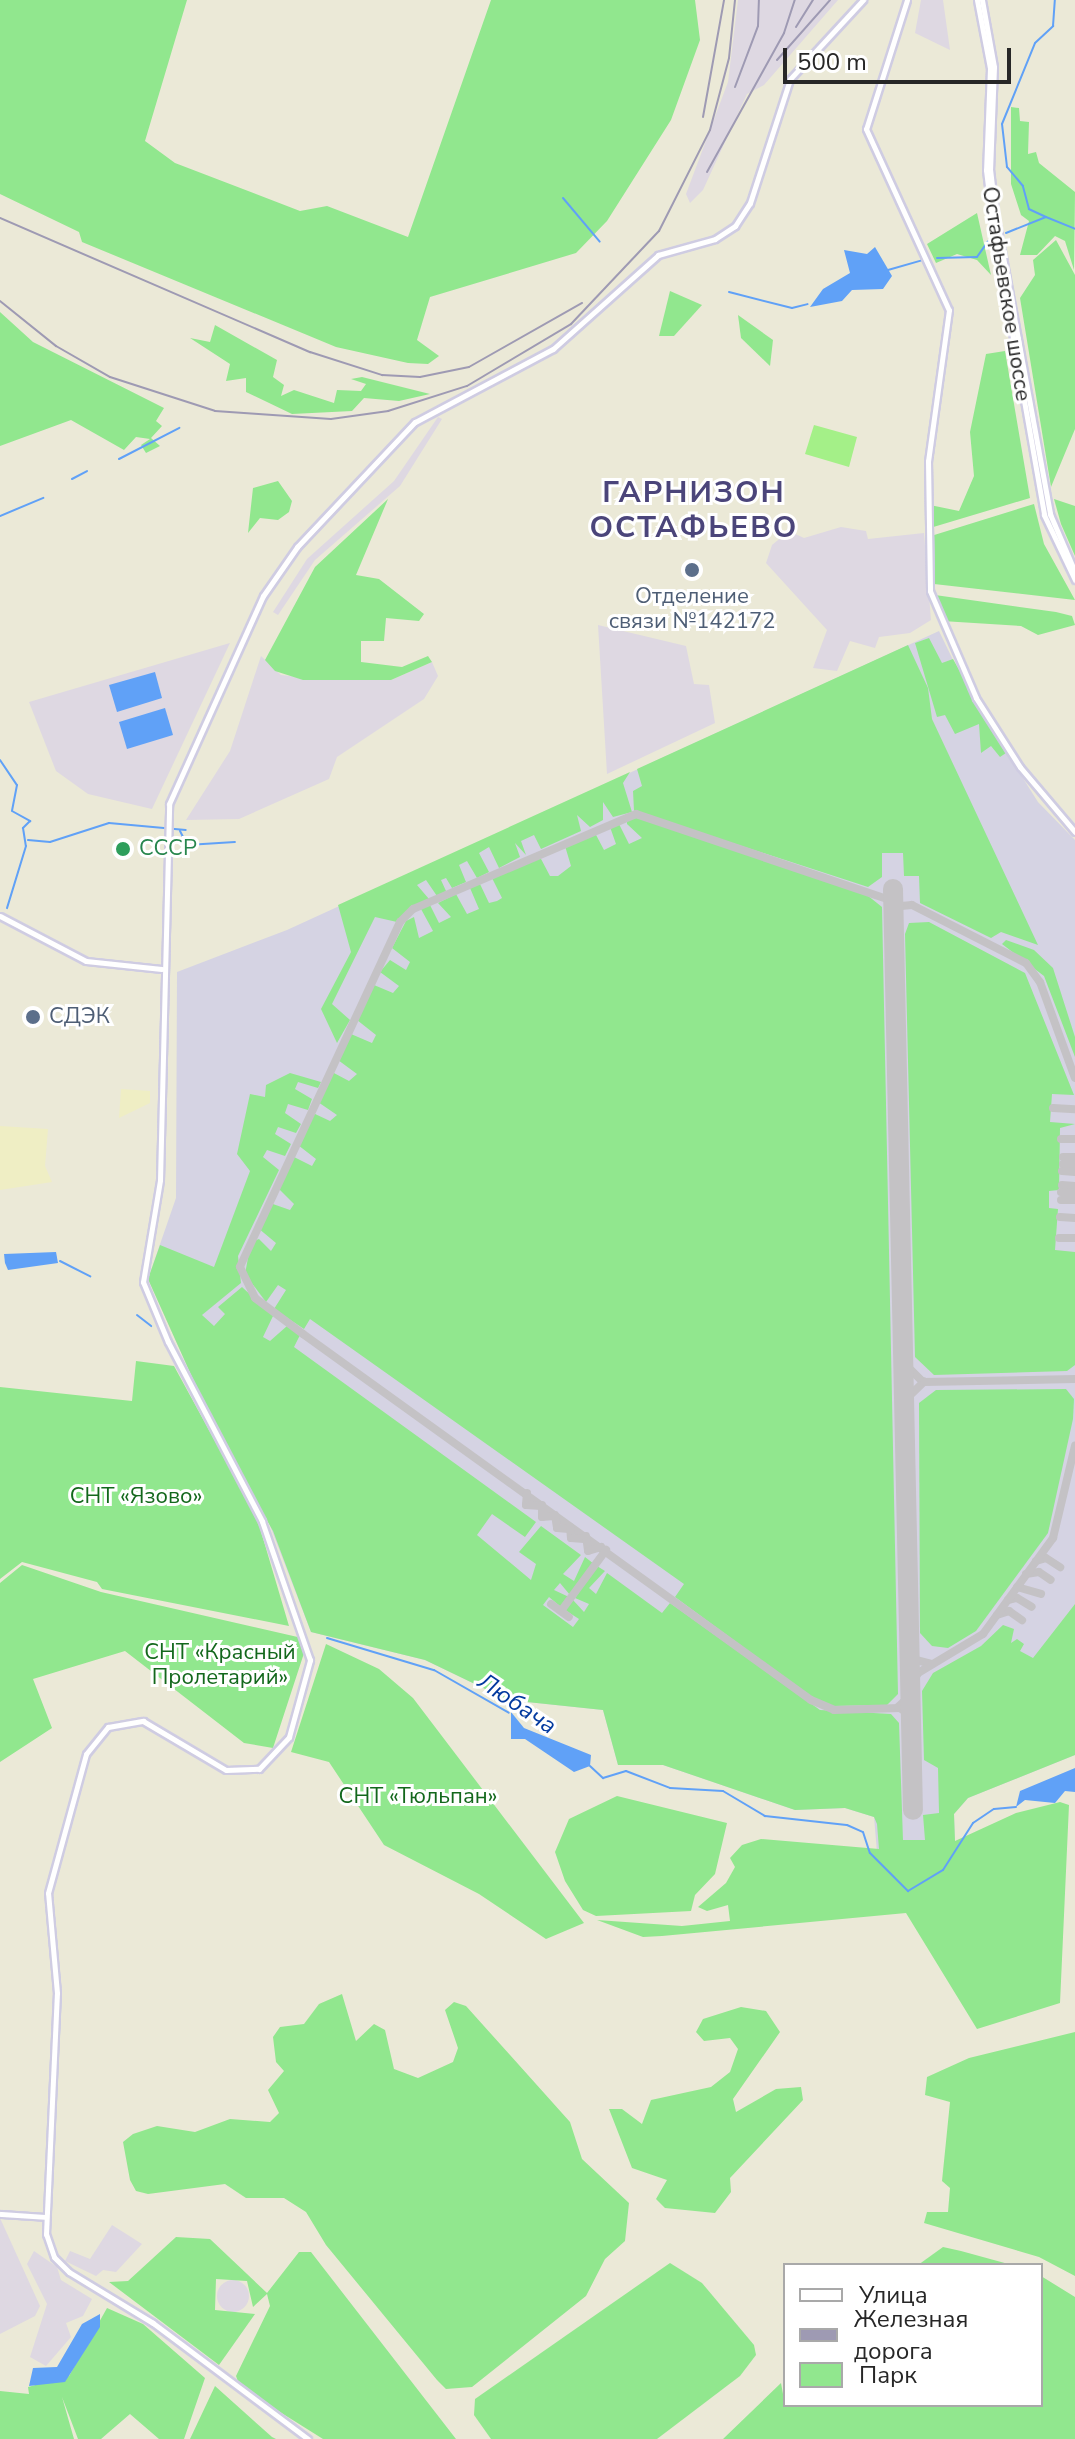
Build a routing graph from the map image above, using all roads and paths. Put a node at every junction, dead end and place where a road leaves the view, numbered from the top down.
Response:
1 (863, 0) edge
2 (907, 0) edge
3 (979, 0) edge
4 (1075, 572) edge
5 (1075, 580) edge
6 (1075, 832) edge
7 (0, 916) edge
8 (162, 969) junction
9 (0, 2214) edge
10 (46, 2217) junction
11 (308, 2439) edge

1 - 8 main road
2 - 6 main road
3 - 4 main road, Остафьевское шоссе
3 - 5 main road, Остафьевское шоссе
7 - 8 main road
8 - 10 main road
9 - 10 main road
10 - 11 main road

